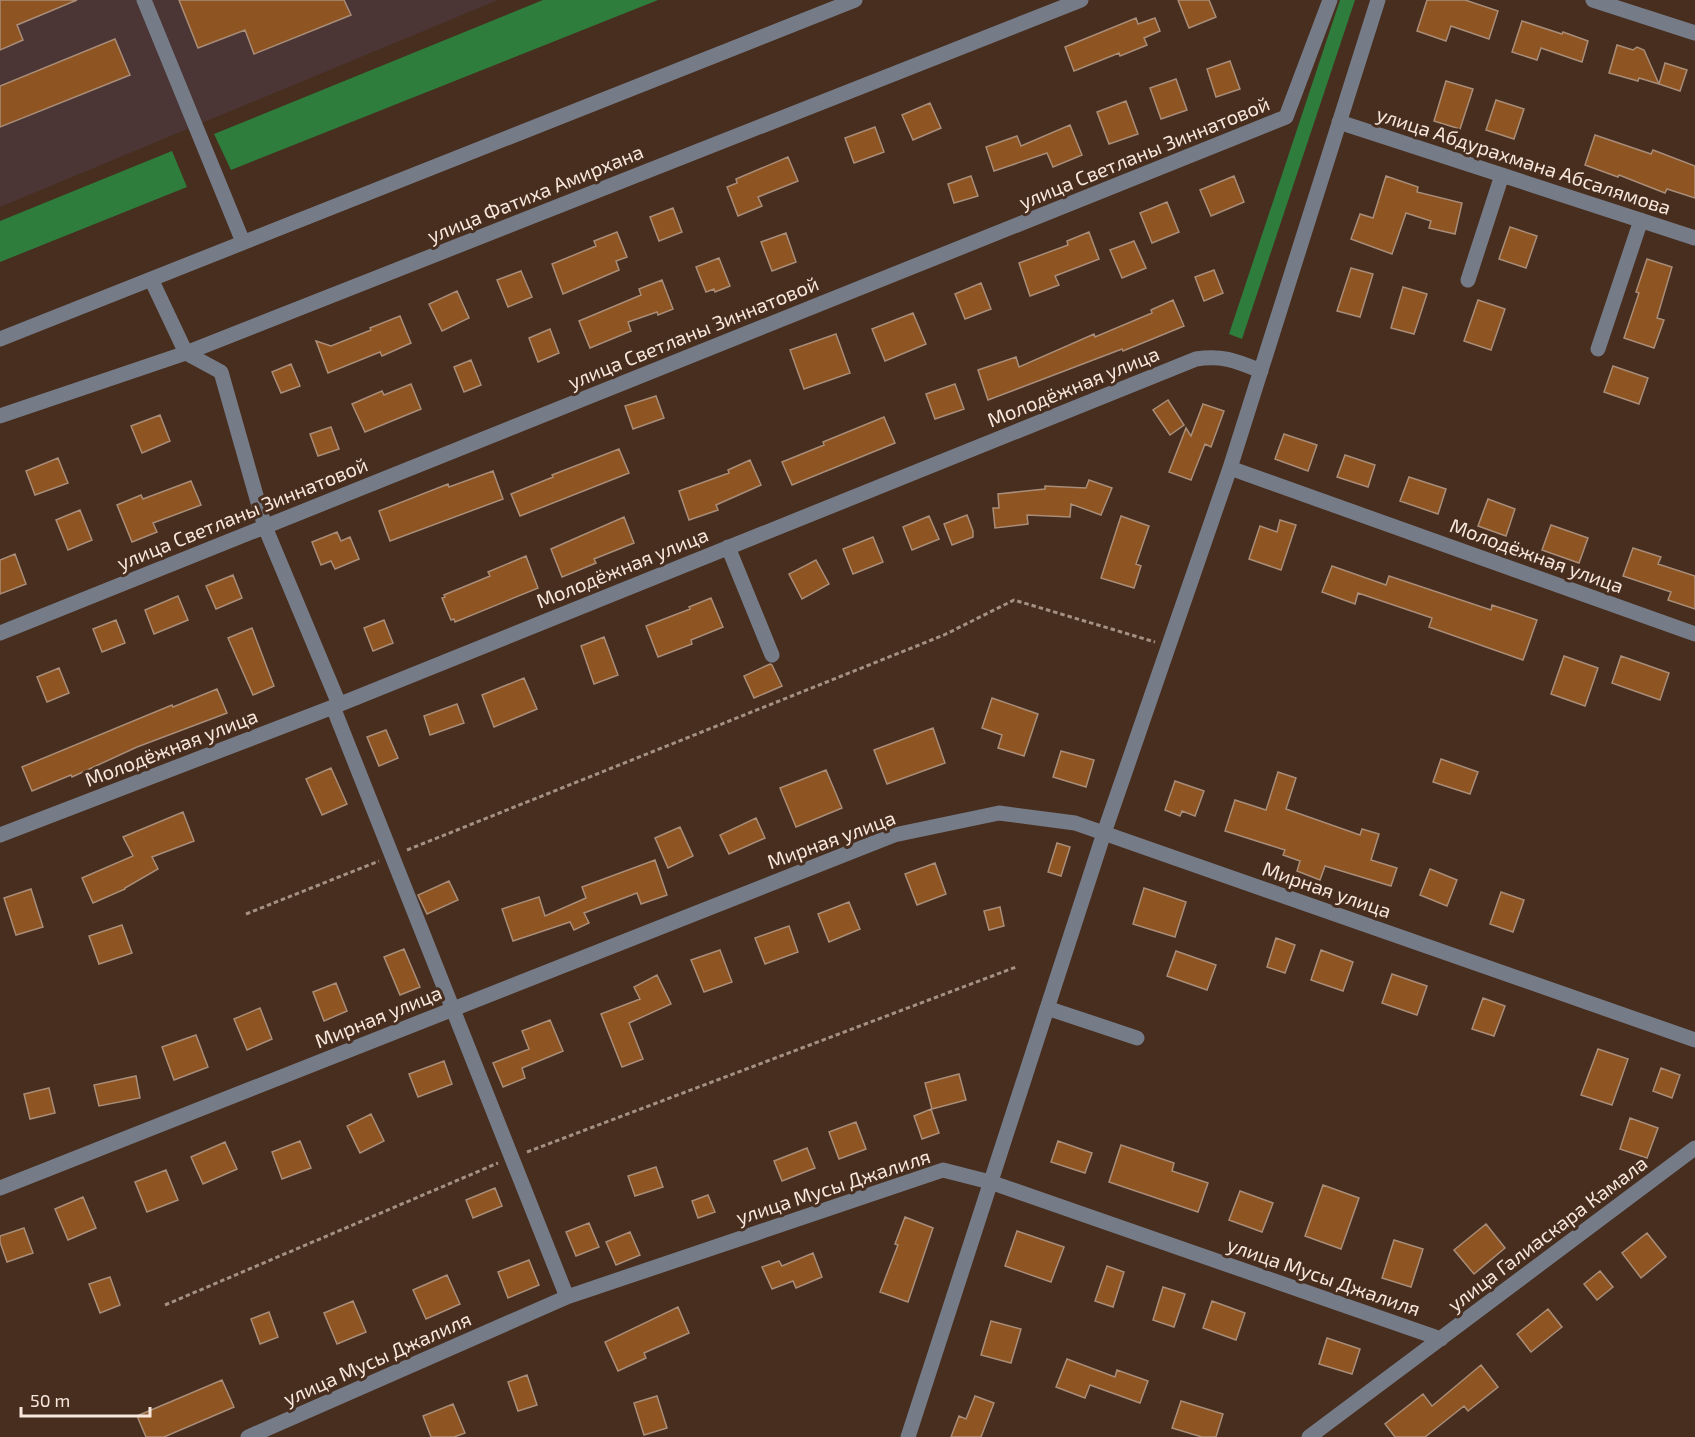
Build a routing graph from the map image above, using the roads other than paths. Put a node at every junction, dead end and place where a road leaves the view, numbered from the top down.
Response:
1 (144, 0) edge
2 (855, 0) edge
3 (1081, 0) edge
4 (1330, 0) edge
5 (1378, 0) edge
6 (1593, 0) edge
7 (1695, 33) edge
8 (1339, 122) junction
9 (1502, 175) junction
10 (1641, 220) junction
11 (1695, 238) edge
12 (243, 242) junction
13 (151, 279) junction
14 (1468, 280) dead end
15 (0, 339) edge
16 (1598, 349) dead end
17 (186, 354) junction
18 (1261, 371) junction
19 (0, 416) edge
20 (1230, 468) junction
21 (265, 527) junction
22 (728, 547) junction
23 (0, 633) edge
24 (1695, 634) edge
25 (772, 655) dead end
26 (336, 706) junction
27 (1104, 833) junction
28 (0, 836) edge
29 (454, 1008) junction
30 (1047, 1008) junction
31 (1137, 1038) dead end
32 (1695, 1040) edge
33 (1695, 1148) edge
34 (990, 1182) junction
35 (0, 1188) edge
36 (567, 1297) junction
37 (1441, 1340) junction
38 (248, 1437) edge
39 (909, 1437) edge
40 (1309, 1437) edge

1 - 12 street
2 - 12 street
3 - 17 street, улица Фатиха Амирхана
4 - 21 street, улица Светланы Зиннатовой
5 - 8 street
6 - 7 street
8 - 9 street, улица Абдурахмана Абсалямова
8 - 18 street
9 - 10 street, улица Абдурахмана Абсалямова
9 - 14 street
10 - 11 street, улица Абдурахмана Абсалямова
10 - 16 street
12 - 13 street
13 - 15 street
13 - 17 street
17 - 19 street, улица Фатиха Амирхана
17 - 21 street
18 - 20 street
18 - 22 street, Молодёжная улица
20 - 24 street, Молодёжная улица
20 - 27 street
21 - 23 street, улица Светланы Зиннатовой
21 - 26 street
22 - 25 street
22 - 26 street, Молодёжная улица
26 - 28 street, Молодёжная улица
26 - 29 street
27 - 29 street, Мирная улица
27 - 30 street
27 - 32 street, Мирная улица
29 - 35 street, Мирная улица
29 - 36 street
30 - 31 street
30 - 34 street
33 - 37 street, улица Галиаскара Камала
34 - 36 street, улица Мусы Джалиля
34 - 37 street, улица Мусы Джалиля
34 - 39 street
36 - 38 street, улица Мусы Джалиля
37 - 40 street, улица Галиаскара Камала

